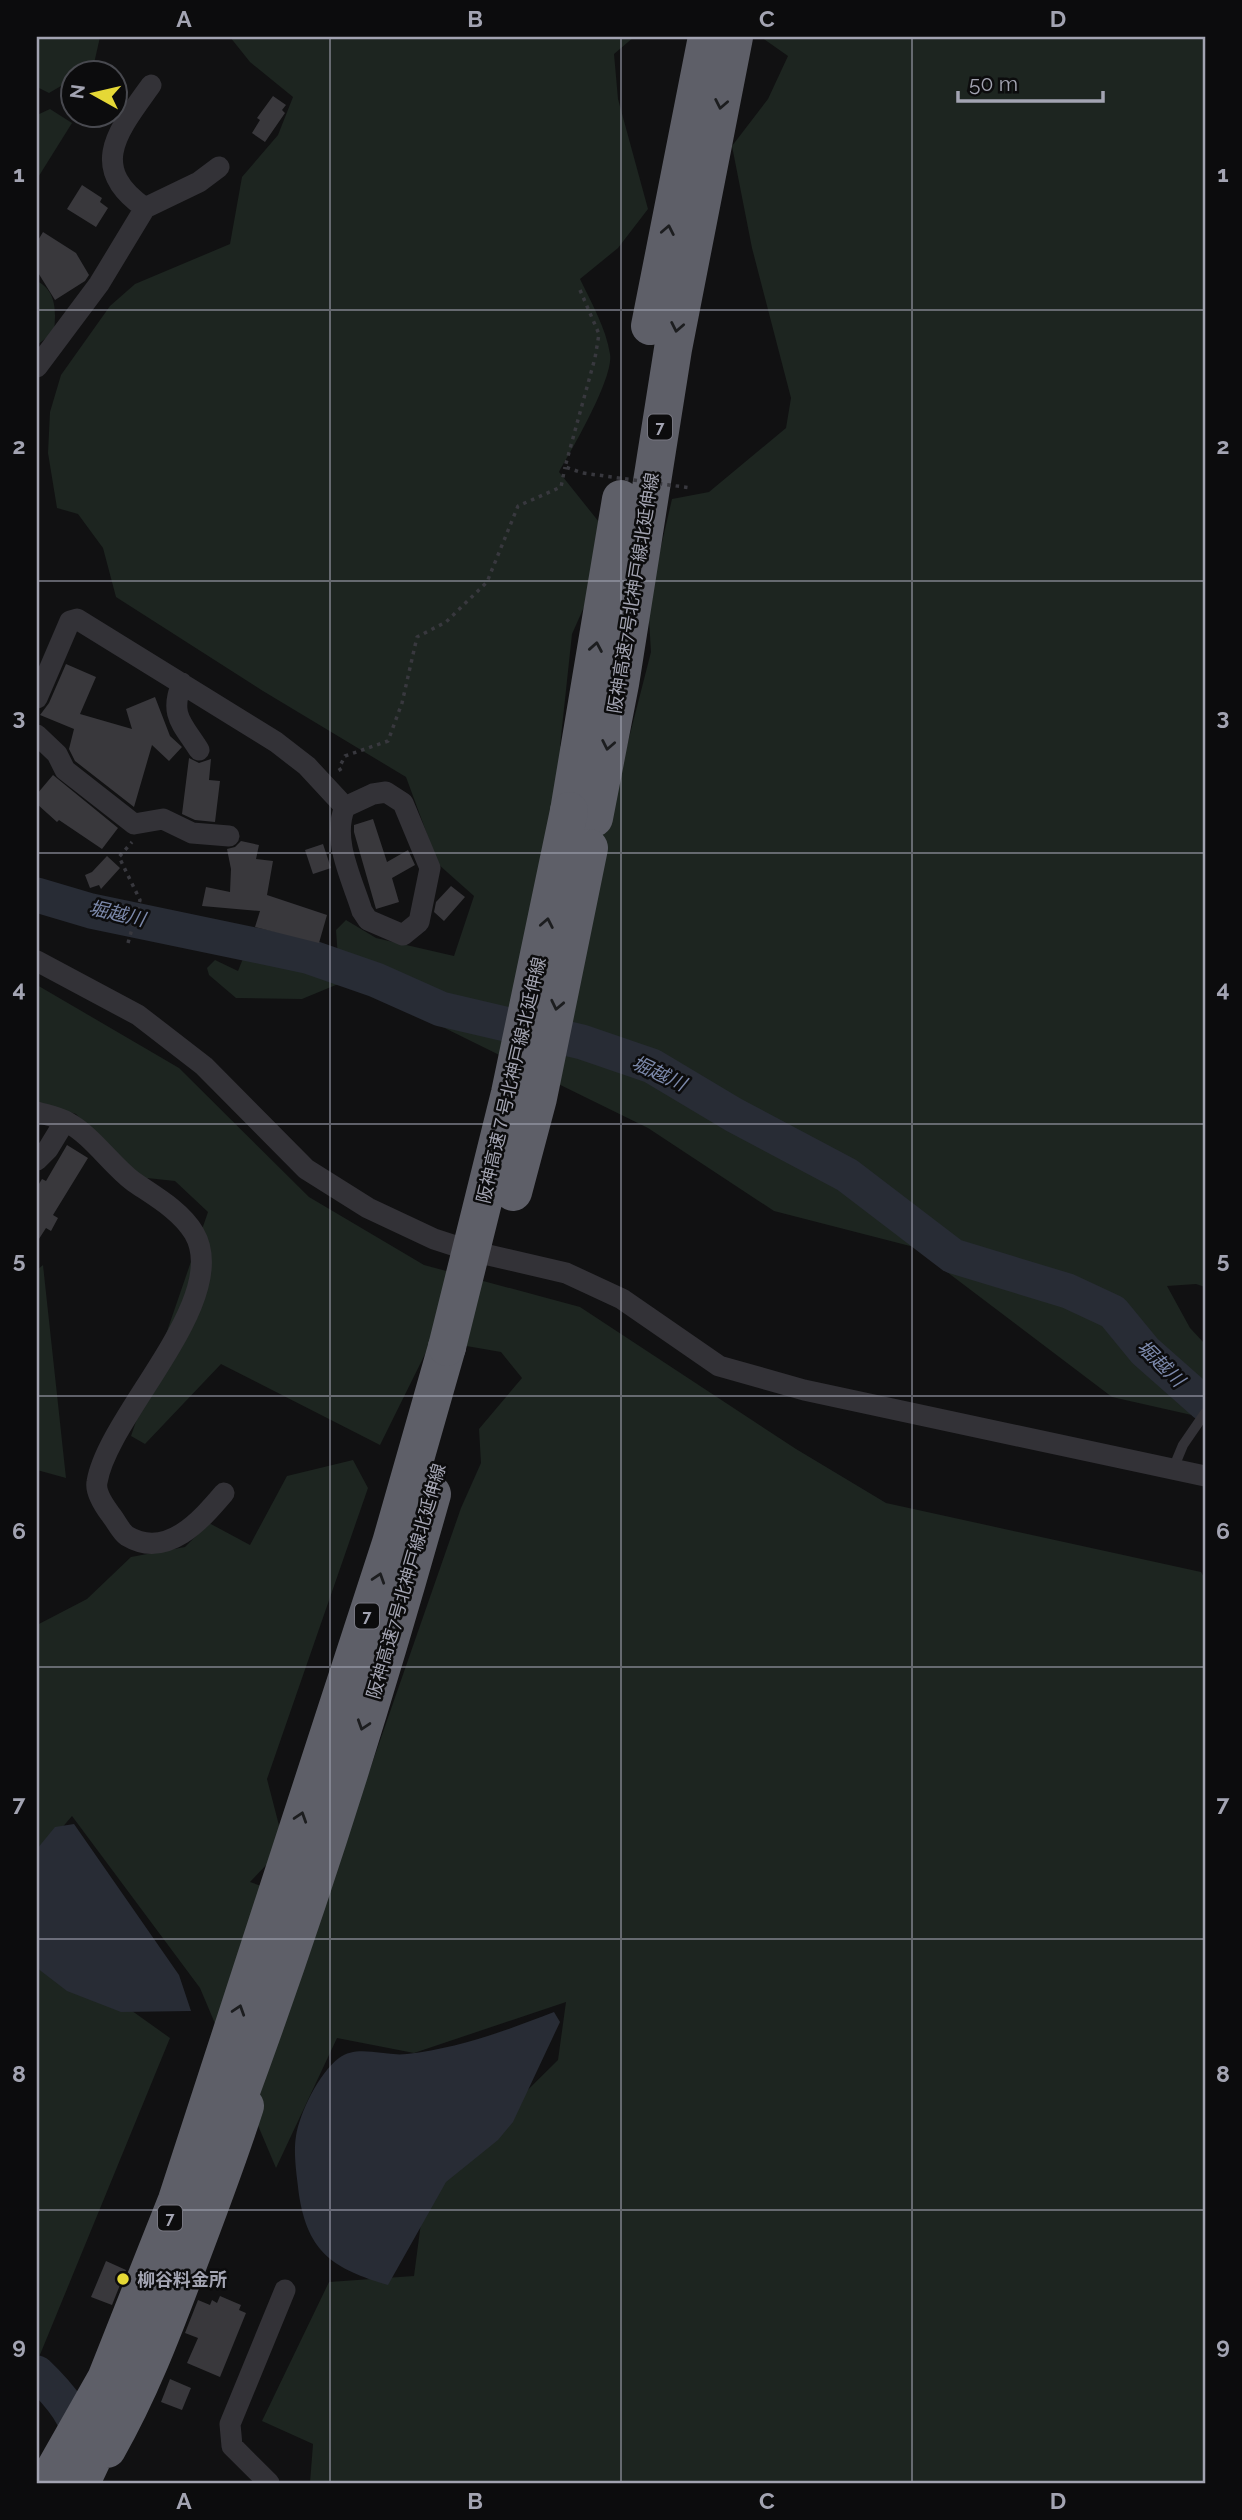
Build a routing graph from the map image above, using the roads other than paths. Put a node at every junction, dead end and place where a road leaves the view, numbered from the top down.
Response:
1 (707, 37) edge
2 (734, 37) edge
3 (151, 85) dead end
4 (219, 167) dead end
5 (145, 208) junction
6 (37, 367) edge
7 (182, 682) junction
8 (37, 698) edge
9 (37, 735) edge
10 (199, 750) dead end
11 (345, 807) junction
12 (581, 815) junction
13 (229, 836) dead end
14 (37, 961) edge
15 (37, 1112) edge
16 (65, 1121) junction
17 (37, 1160) edge
18 (459, 1350) joint
19 (1205, 1413) edge
20 (1173, 1469) junction
21 (1205, 1476) edge
22 (224, 1493) dead end
23 (295, 1884) junction
24 (206, 2155) junction
25 (285, 2290) dead end
26 (66, 2481) edge
27 (269, 2483) edge

12 -> 1 highway, 阪神高速7号北神戸線北延伸線 / 7
2 -> 12 highway, 阪神高速7号北神戸線北延伸線 / 7
3 - 5 street
4 - 5 street
5 - 6 street
7 - 8 street
7 - 10 street
7 - 11 street
9 - 13 street
11 - 11 street
12 - 18 highway, 阪神高速７号北神戸線北延伸線 / 7, bridge
14 - 20 street
15 - 16 street
16 - 17 street
16 - 22 street
18 - 23 highway, 阪神高速7号北神戸線北延伸線 / 7
19 - 20 lane
20 - 21 street
24 -> 23 highway, 7
23 - 24 highway, 7
24 - 26 highway, 7
25 - 27 street

